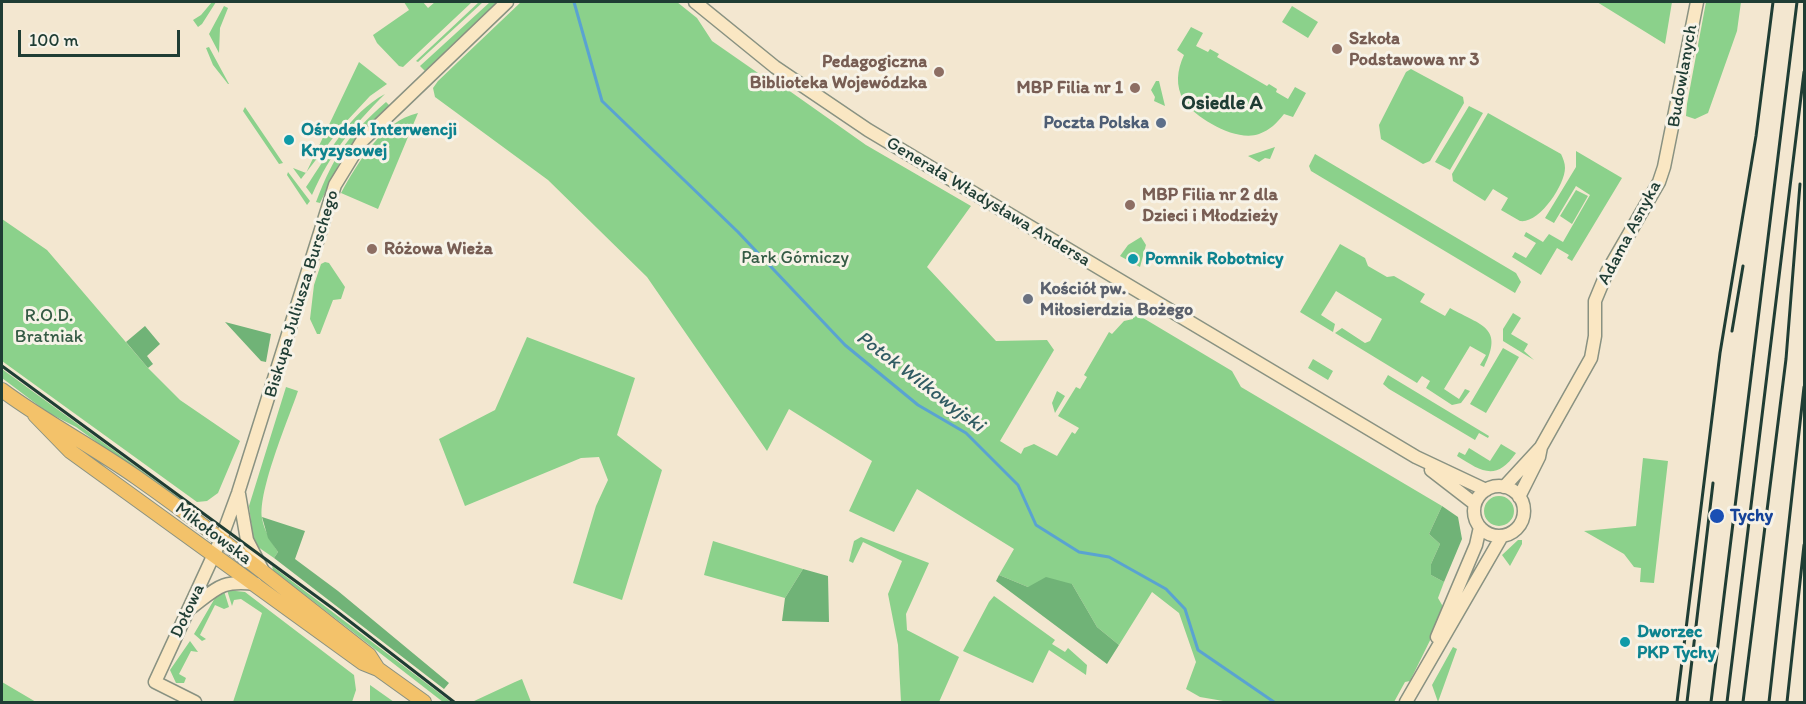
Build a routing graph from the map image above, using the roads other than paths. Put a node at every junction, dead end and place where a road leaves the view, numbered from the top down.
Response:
1 (507, 2) edge
2 (695, 2) edge
3 (1696, 2) edge
4 (1669, 150) joint
5 (2, 390) edge
6 (35, 415) junction
7 (1541, 447) junction
8 (1416, 457) junction
9 (1504, 487) junction
10 (1486, 490) junction
11 (238, 493) junction
12 (1519, 497) junction
13 (1475, 504) junction
14 (1480, 527) junction
15 (1502, 536) junction
16 (221, 539) junction
17 (214, 554) junction
18 (260, 578) junction
19 (189, 609) junction
20 (1434, 650) junction
21 (195, 702) edge
22 (424, 702) edge
23 (1406, 702) edge

1 - 11 street, Biskupa Juliusza Burschego
2 - 8 street, Generała Władysława Andersa
3 - 4 street, Budowlanych
4 - 7 street, Adama Asnyka
5 - 6 main road, Mikołowska
6 - 16 main road, Mikołowska
6 - 17 main road, Mikołowska
7 - 9 street, Adama Asnyka
7 - 12 street, Adama Asnyka
8 - 10 street, Generała Władysława Andersa
8 - 13 street, Generała Władysława Andersa
9 - 10 street
9 - 12 street
10 - 13 street
11 - 16 street, Biskupa Juliusza Burschego
11 - 18 street
12 - 15 street
13 - 14 street
14 - 15 street
14 - 20 street
15 - 20 street
16 - 17 street, Dołowa
16 - 18 main road, Mikołowska
17 - 18 main road, Mikołowska
17 - 19 street, Dołowa
18 - 19 street
18 - 22 main road, Mikołowska
19 - 21 street, Dołowa
20 - 23 street

